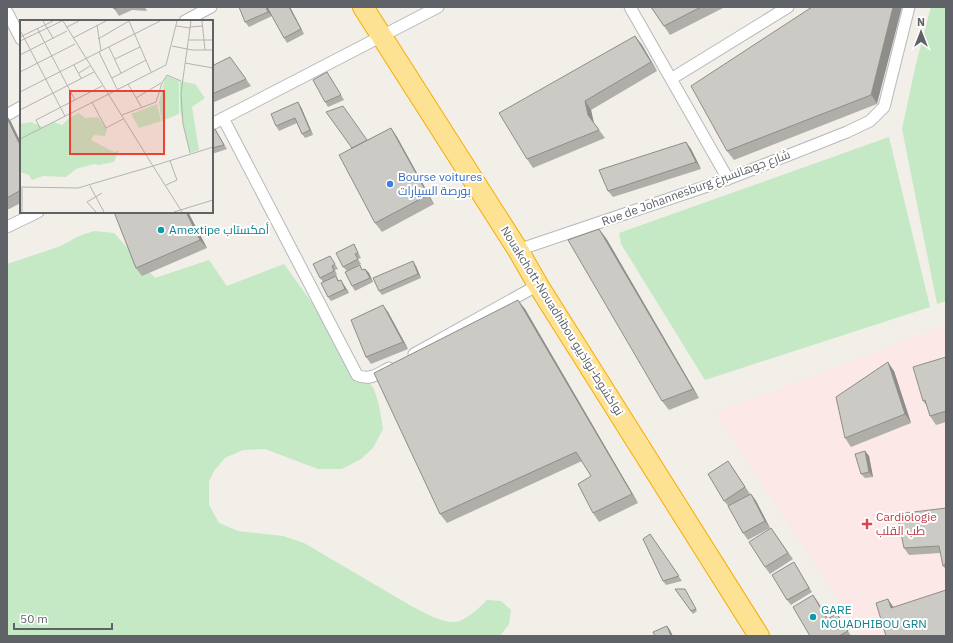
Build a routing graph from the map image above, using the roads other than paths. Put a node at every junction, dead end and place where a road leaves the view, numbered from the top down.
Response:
1 (211, 7) edge
2 (363, 7) edge
3 (438, 7) edge
4 (630, 7) edge
5 (788, 7) edge
6 (909, 7) edge
7 (7, 12) edge
8 (186, 20) edge
9 (383, 36) junction
10 (20, 37) edge
11 (671, 79) junction
12 (20, 108) edge
13 (7, 115) edge
14 (223, 118) junction
15 (213, 123) edge
16 (728, 179) junction
17 (36, 213) edge
18 (7, 227) edge
19 (518, 250) junction
20 (538, 285) junction
21 (759, 636) edge

1 - 8 street
2 - 9 highway, Nouakchott-Nouadhibou نواكشوط-نواذيبو
3 - 9 street
4 - 11 street
5 - 11 street
6 - 16 street, Rue de Johannesburg شارع جوهانسبرغ
7 - 10 street
9 - 14 street
9 - 19 highway, Nouakchott-Nouadhibou نواكشوط-نواذيبو
11 - 16 street
12 - 13 street
14 - 15 street
14 - 20 street
16 - 19 street, Rue de Johannesburg شارع جوهانسبرغ
17 - 18 street
19 - 20 highway, Nouakchott-Nouadhibou نواكشوط-نواذيبو
20 - 21 highway, Nouakchott-Nouadhibou نواكشوط-نواذيبو

